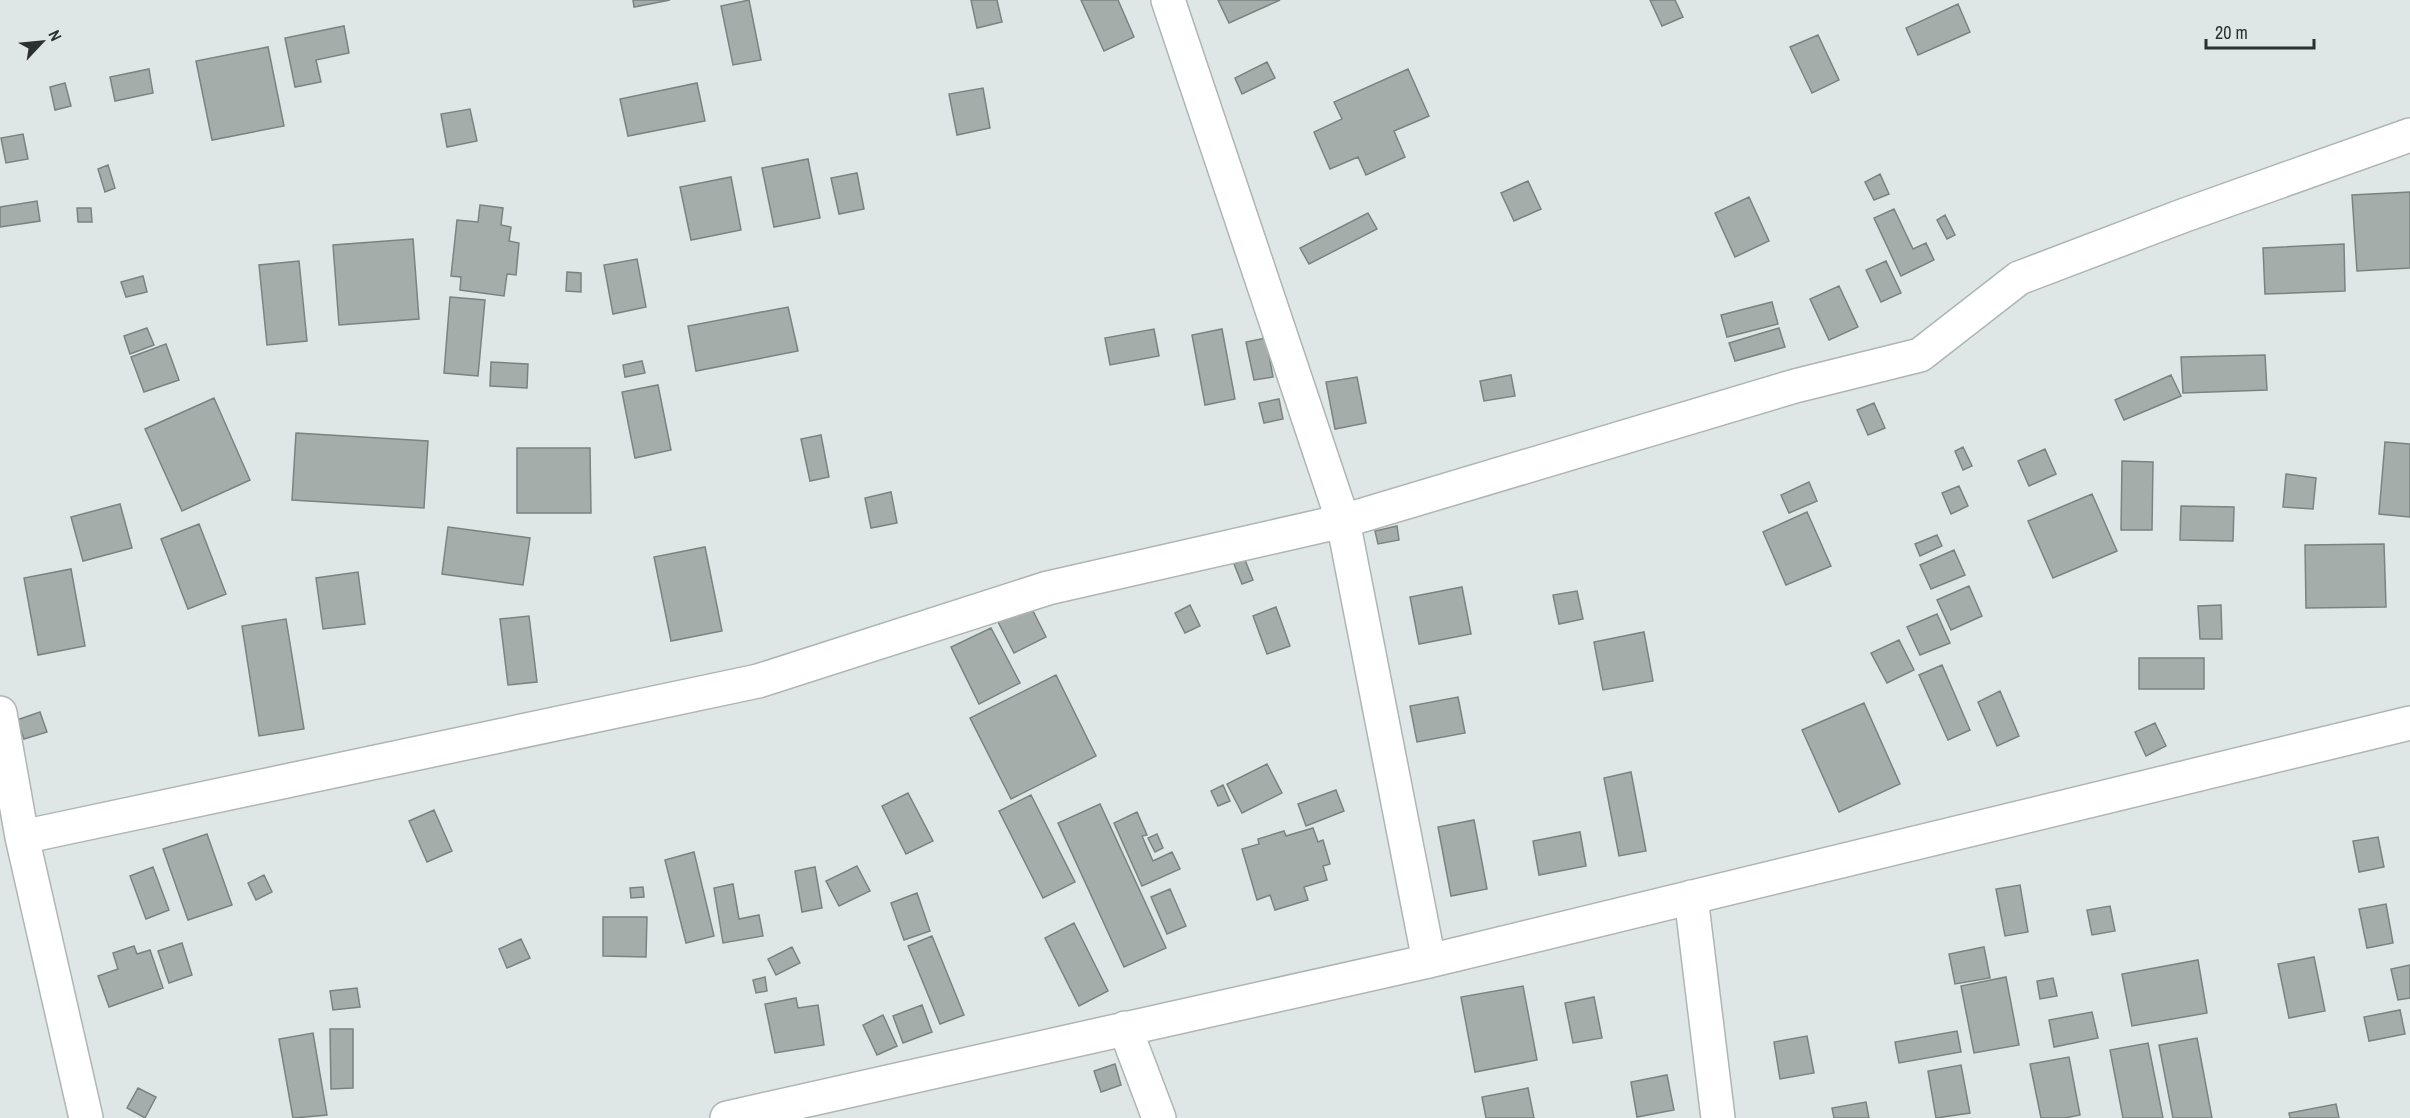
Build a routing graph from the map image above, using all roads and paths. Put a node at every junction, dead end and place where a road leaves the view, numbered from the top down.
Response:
1 (1168, 0) edge
2 (2410, 135) edge
3 (1343, 521) junction
4 (0, 713) edge
5 (2410, 723) edge
6 (22, 837) junction
7 (1691, 897) junction
8 (1429, 961) junction
9 (1125, 1028) junction
10 (86, 1118) edge
11 (728, 1118) edge
12 (1158, 1118) edge
13 (1718, 1118) edge

1 - 3 street
2 - 3 street
3 - 6 street
3 - 8 street
4 - 6 street
5 - 7 street
6 - 10 street
7 - 8 street
7 - 13 street
8 - 9 street
9 - 11 street
9 - 12 street

